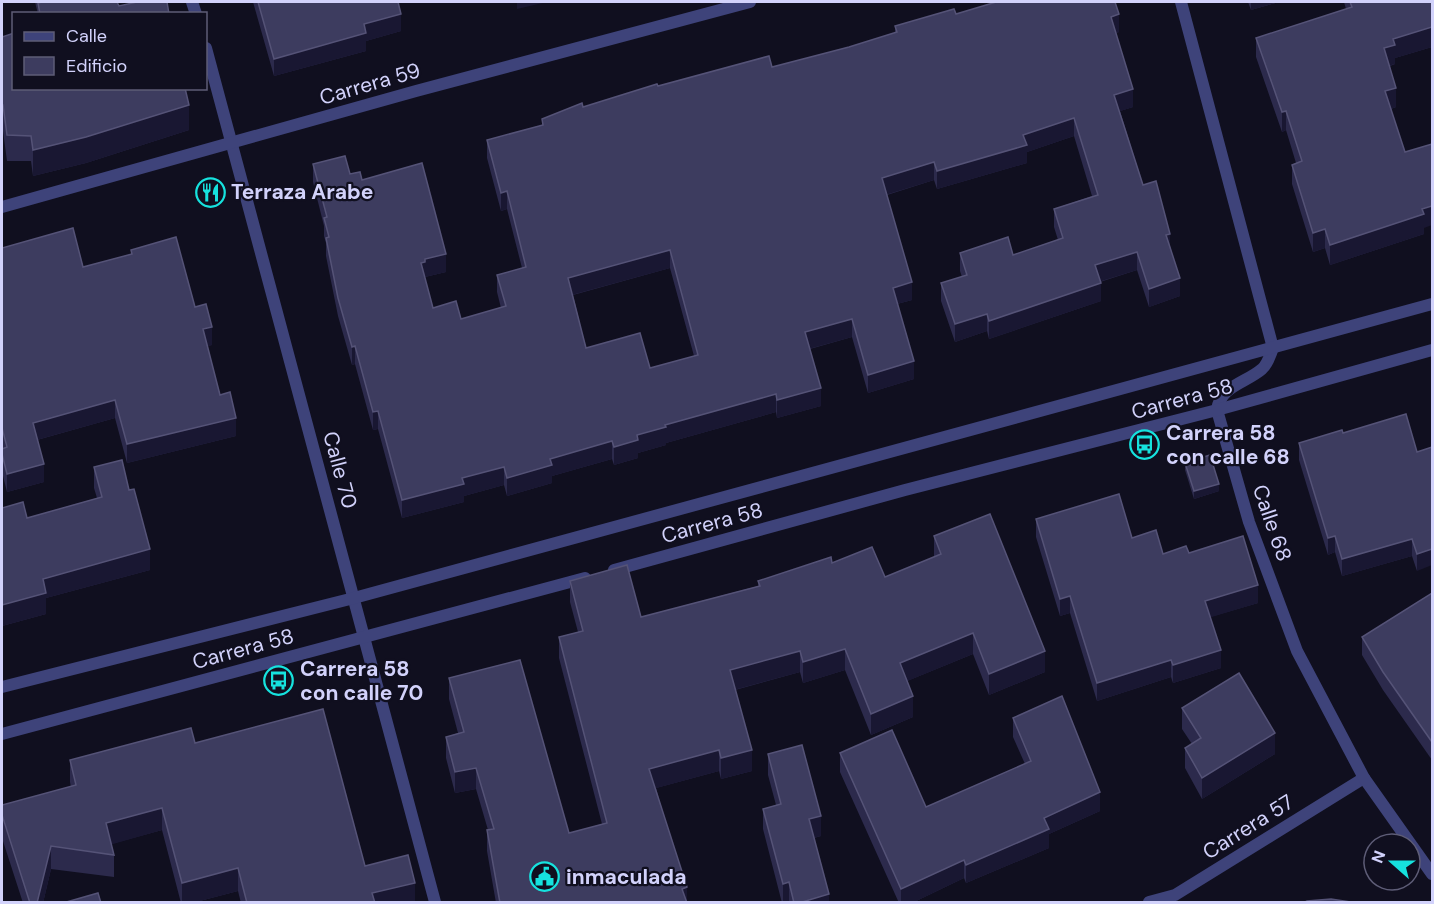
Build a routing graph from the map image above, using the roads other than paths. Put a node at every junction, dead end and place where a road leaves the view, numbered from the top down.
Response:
1 (750, 2) edge
2 (1181, 2) edge
3 (207, 52) edge
4 (233, 143) junction
5 (2, 207) edge
6 (1432, 304) edge
7 (1273, 348) junction
8 (1432, 350) edge
9 (1217, 410) junction
10 (354, 598) junction
11 (363, 637) junction
12 (2, 687) edge
13 (2, 734) edge
14 (1364, 778) junction
15 (1432, 874) edge
16 (1171, 899) edge
17 (435, 903) edge
18 (1149, 903) edge

1 - 4 street, Carrera 59
2 - 7 street
3 - 4 street, Calle 70
4 - 5 street, Carrera 59
4 - 10 street, Calle 70
6 - 7 street, Carrera 58
7 - 9 street
7 - 10 street, Carrera 58
8 - 9 street, Carrera 58
9 - 11 street, Carrera 58
9 - 14 street, Calle 68
10 - 11 street, Calle 70
10 - 12 street, Carrera 58
11 - 13 street, Carrera 58
11 - 17 street, Calle 70
14 - 15 street, Calle 68
14 - 16 street, Carrera 57
16 - 18 street, Carrera 57

